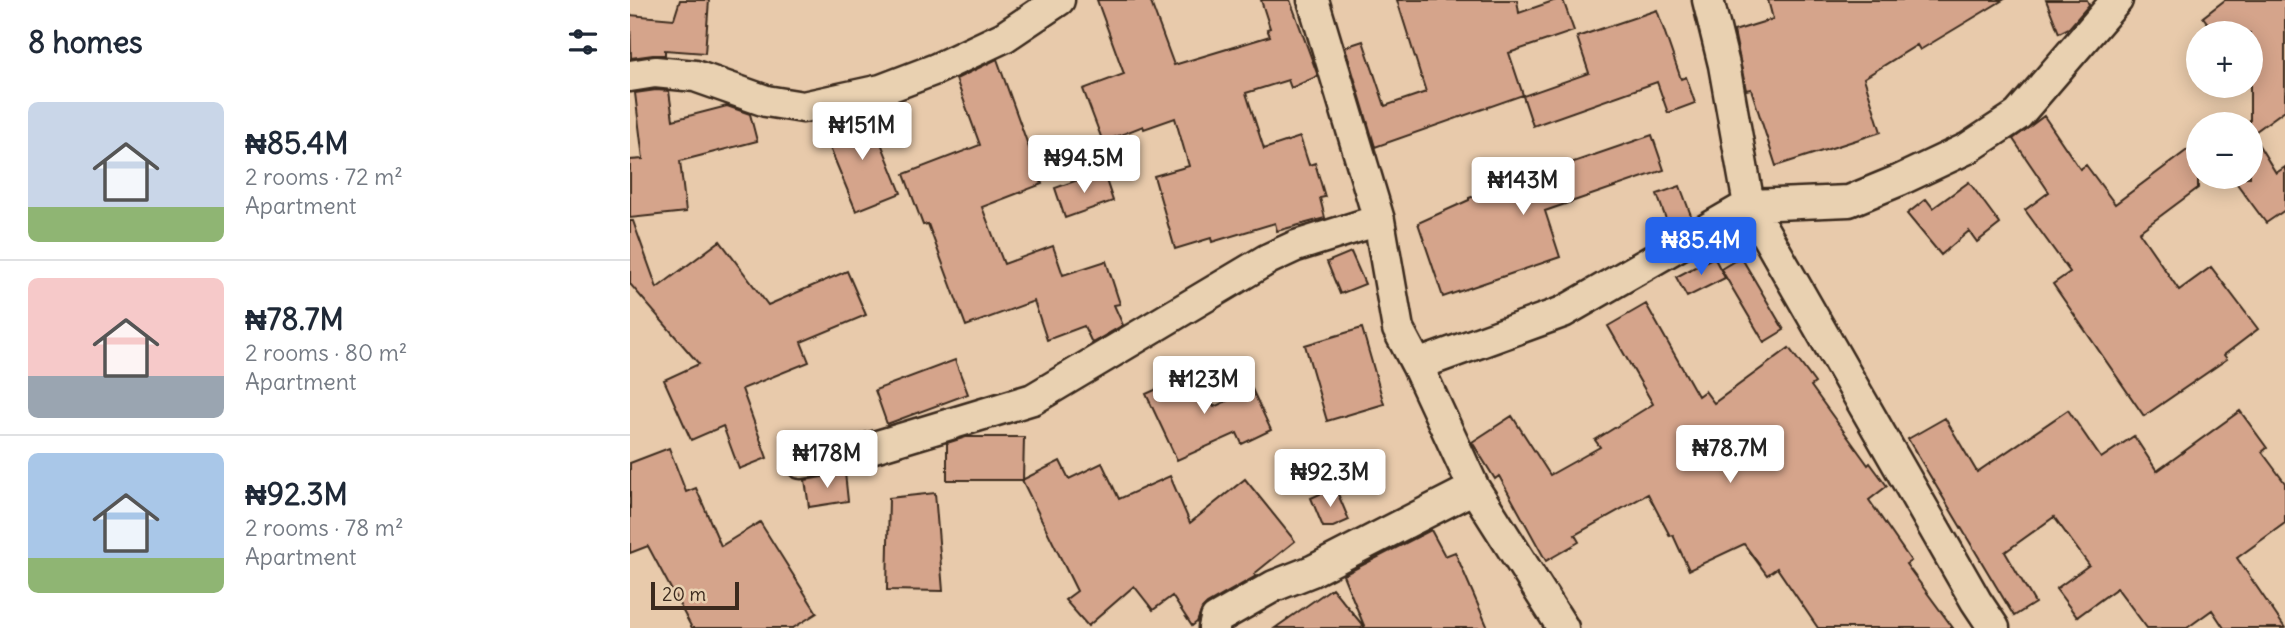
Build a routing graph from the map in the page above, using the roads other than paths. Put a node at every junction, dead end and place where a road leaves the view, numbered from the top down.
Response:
1 (1059, 0) edge
2 (1313, 0) edge
3 (1708, 0) edge
4 (2116, 0) edge
5 (630, 76) edge
6 (1749, 205) junction
7 (1379, 220) junction
8 (1418, 365) junction
9 (801, 463) dead end
10 (1474, 488) junction
11 (1211, 625) edge
12 (1563, 628) edge
13 (1994, 628) edge

1 - 5 street
2 - 7 street
3 - 6 street
4 - 6 street
6 - 8 street
6 - 13 street
7 - 8 street
7 - 9 street
8 - 10 street
10 - 11 street
10 - 12 street

